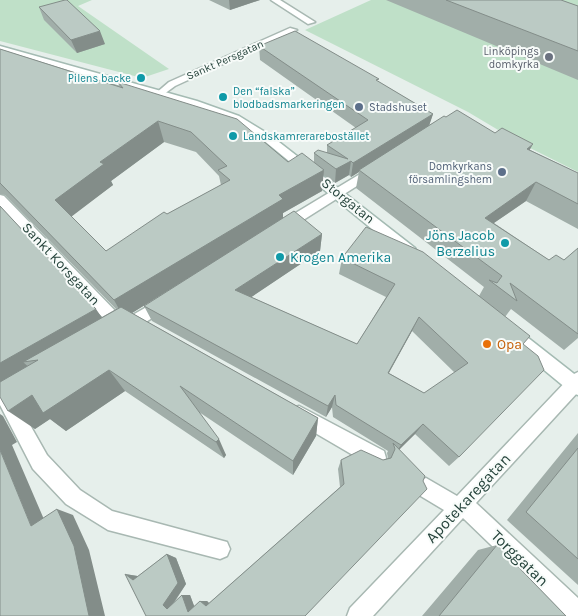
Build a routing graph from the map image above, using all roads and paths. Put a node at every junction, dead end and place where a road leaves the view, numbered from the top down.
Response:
1 (275, 0) edge
2 (311, 22) dead end
3 (293, 30) edge
4 (0, 49) edge
5 (160, 94) junction
6 (385, 162) edge
7 (337, 193) junction
8 (0, 199) edge
9 (272, 234) edge
10 (422, 261) edge
11 (175, 296) edge
12 (498, 322) edge
13 (128, 325) junction
14 (152, 331) edge
15 (106, 339) edge
16 (577, 384) edge
17 (9, 395) edge
18 (282, 404) edge
19 (377, 458) edge
20 (426, 488) edge
21 (461, 506) junction
22 (220, 550) dead end
23 (578, 613) edge
24 (358, 616) edge

1 - 2 street
3 - 5 street, Sankt Persgatan
4 - 5 street, Storgatan
5 - 7 street, Storgatan
6 - 7 street
7 - 9 street
7 - 10 street, Storgatan
8 - 13 street, Sankt Korsgatan
11 - 13 street
12 - 16 street
13 - 14 street, Sankt Korsgatan
13 - 15 street
16 - 21 street, Apotekaregatan
17 - 22 street
18 - 19 street
20 - 21 street
21 - 23 street, Torggatan
21 - 24 street, Apotekaregatan

